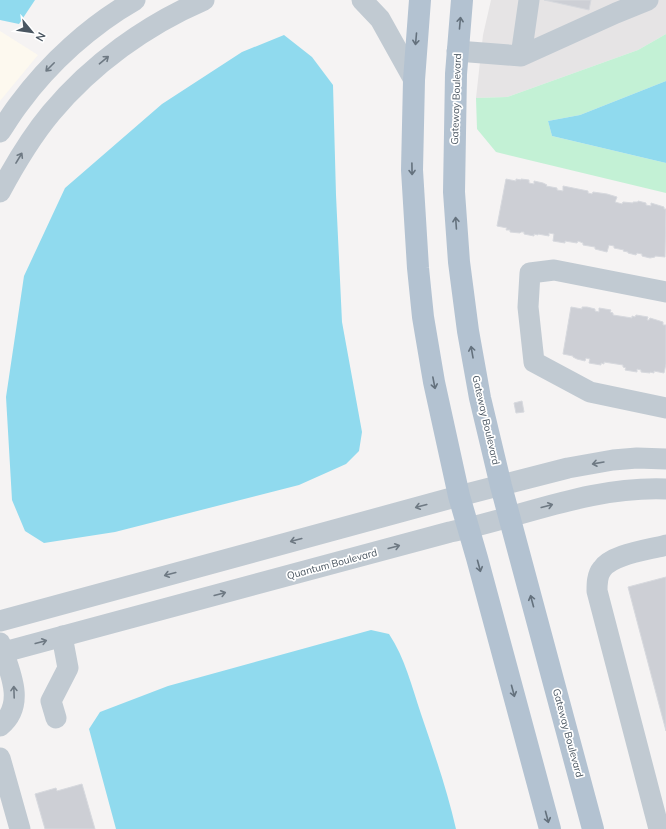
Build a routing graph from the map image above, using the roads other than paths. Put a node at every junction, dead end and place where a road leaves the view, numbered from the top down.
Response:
1 (135, 0) edge
2 (204, 0) edge
3 (362, 0) edge
4 (420, 0) edge
5 (462, 0) edge
6 (529, 0) edge
7 (648, 0) edge
8 (617, 6) edge
9 (458, 51) junction
10 (521, 56) junction
11 (414, 80) junction
12 (0, 132) edge
13 (0, 192) edge
14 (666, 292) edge
15 (666, 408) edge
16 (666, 459) edge
17 (501, 486) junction
18 (666, 489) edge
19 (459, 496) junction
20 (509, 516) junction
21 (469, 528) junction
22 (666, 545) edge
23 (0, 621) edge
24 (62, 636) junction
25 (1, 650) edge
26 (56, 718) dead end
27 (0, 726) edge
28 (0, 758) edge
29 (20, 829) edge
30 (550, 829) edge
31 (593, 829) edge
32 (659, 829) edge

1 -> 12 street
13 -> 2 street
3 - 11 street
4 -> 11 main road
9 -> 5 main road, Gateway Boulevard
6 - 10 street
7 - 8 street
8 - 10 street
9 - 10 street
17 -> 9 main road, Gateway Boulevard
11 -> 19 main road
14 - 15 street
16 -> 17 street
17 - 19 street
17 - 20 main road, Gateway Boulevard
20 -> 18 street, Quantum Boulevard
19 - 21 main road
19 -> 23 street
20 - 21 street, Quantum Boulevard
31 -> 20 main road, Gateway Boulevard
24 -> 21 street, Quantum Boulevard
21 -> 30 main road
22 - 32 street
25 -> 24 street, Quantum Boulevard
24 - 26 street
27 -> 25 street
28 - 29 street

